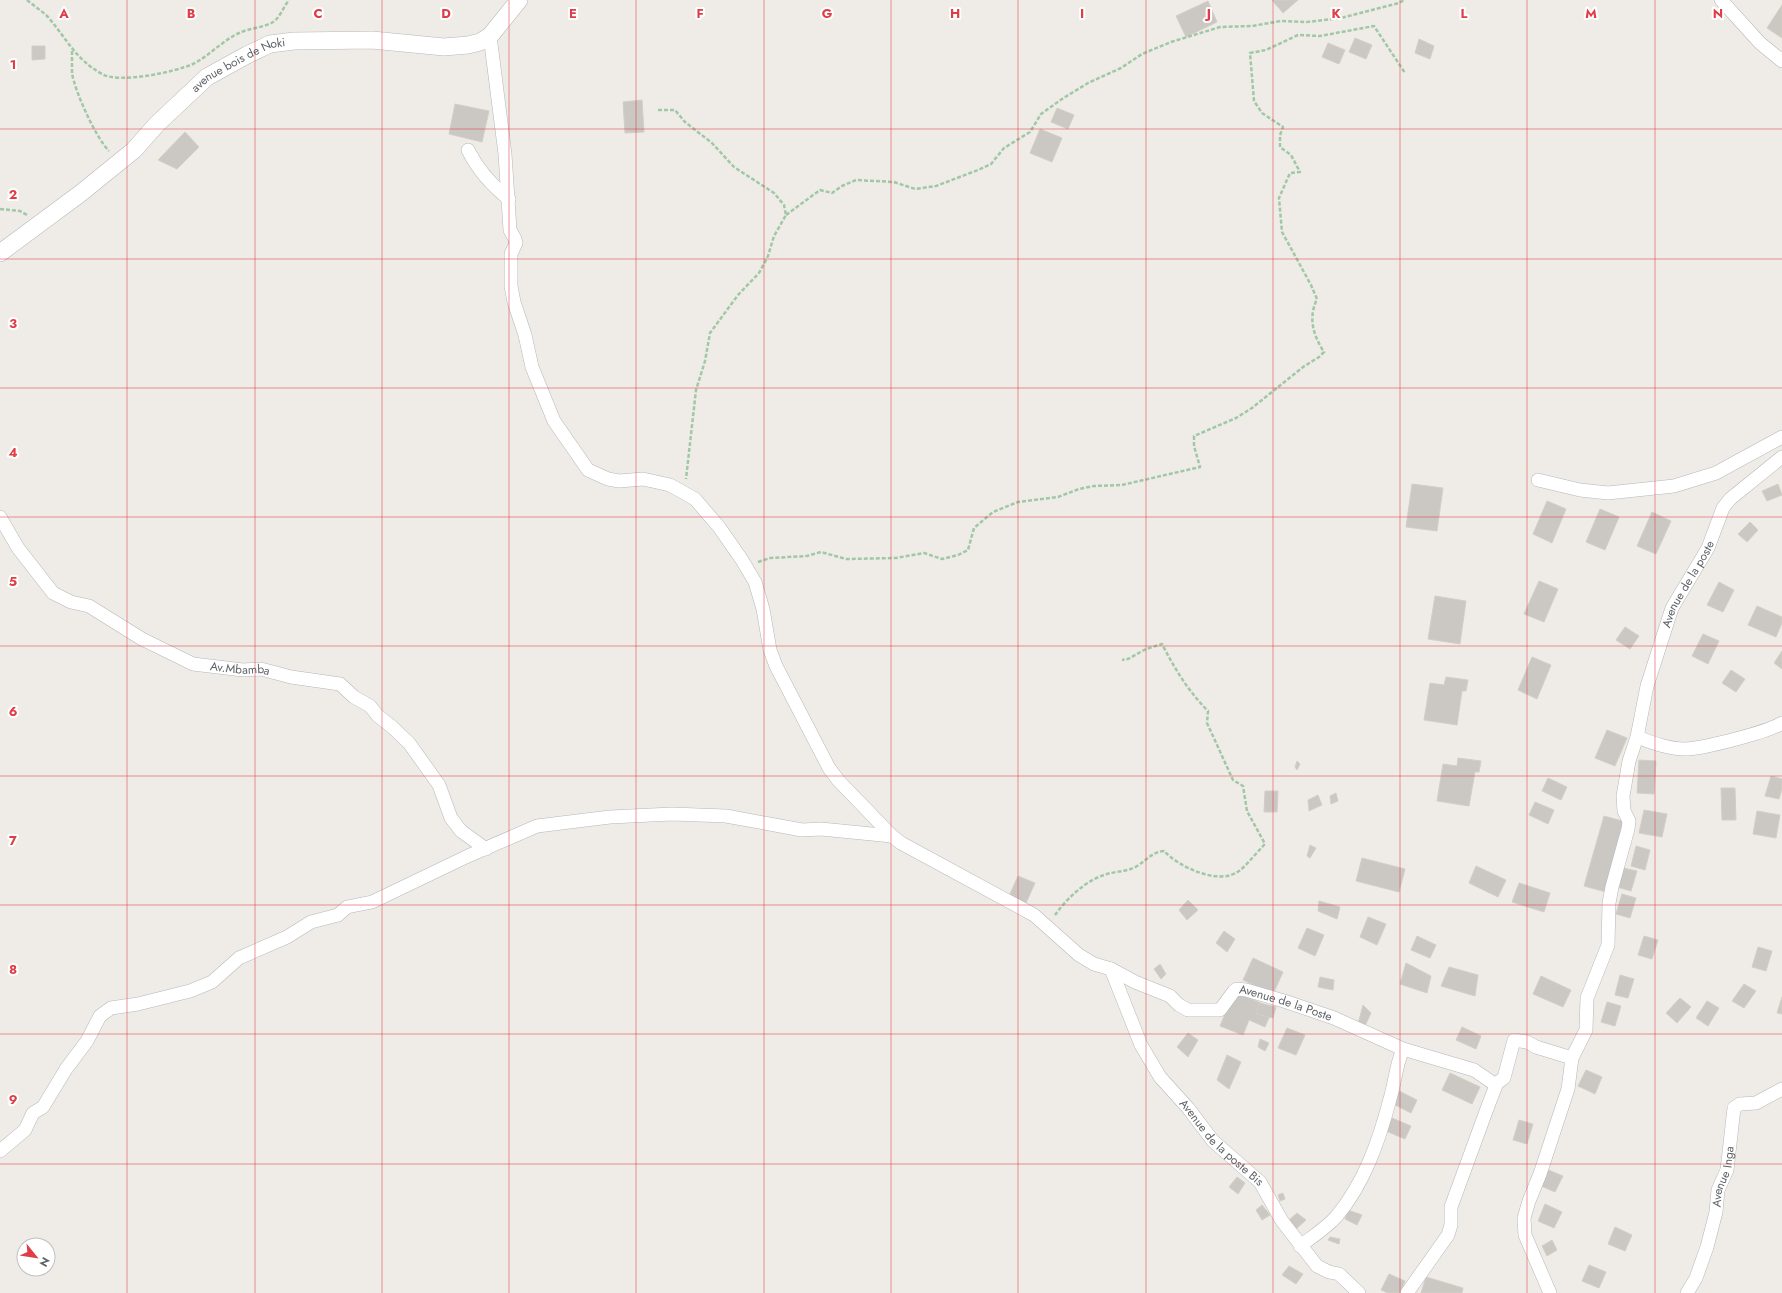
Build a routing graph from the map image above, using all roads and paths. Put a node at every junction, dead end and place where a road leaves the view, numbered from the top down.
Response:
1 (27, 0) edge
2 (289, 0) edge
3 (519, 0) edge
4 (1404, 0) edge
5 (1721, 0) edge
6 (490, 36) junction
7 (72, 51) junction
8 (1782, 61) edge
9 (1405, 73) dead end
10 (658, 110) dead end
11 (468, 150) dead end
12 (119, 162) junction
13 (509, 199) junction
14 (0, 209) edge
15 (786, 215) junction
16 (41, 223) junction
17 (0, 253) edge
18 (1782, 437) edge
19 (1782, 457) edge
20 (1538, 480) dead end
21 (692, 498) junction
22 (0, 517) edge
23 (746, 567) junction
24 (1122, 660) dead end
25 (1782, 723) edge
26 (1637, 737) junction
27 (892, 836) junction
28 (486, 849) junction
29 (1042, 922) junction
30 (1111, 969) junction
31 (1403, 1049) junction
32 (1572, 1058) junction
33 (1497, 1083) junction
34 (1782, 1089) edge
35 (0, 1151) edge
36 (1300, 1246) junction
37 (1359, 1293) edge
38 (1407, 1293) edge
39 (1550, 1293) edge
40 (1687, 1293) edge

1 - 7 path
2 - 7 path
3 - 6 street, avenue bois de Noki
4 - 15 path
5 - 8 street
6 - 12 street, avenue bois de Noki
6 - 13 street
7 - 12 path
9 - 23 path
10 - 15 path
11 - 13 street
12 - 16 street, avenue bois de Noki
13 - 21 street
14 - 16 path
15 - 21 path
16 - 17 street, avenue bois de Noki
18 - 20 street
19 - 26 street, Avenue de la poste
21 - 23 street
22 - 28 street, Av.Mbamba
23 - 27 street
24 - 29 path
25 - 26 street
26 - 32 street, Avenue de la poste
27 - 28 street
27 - 29 street
28 - 35 street
29 - 30 street
30 - 31 street, Avenue de la Poste
30 - 36 street, Avenue de la poste Bis
31 - 33 street
31 - 36 street
32 - 33 street
32 - 39 street
33 - 38 street
34 - 40 street, Avenue Inga
36 - 37 street, Avenue de la poste Bis

